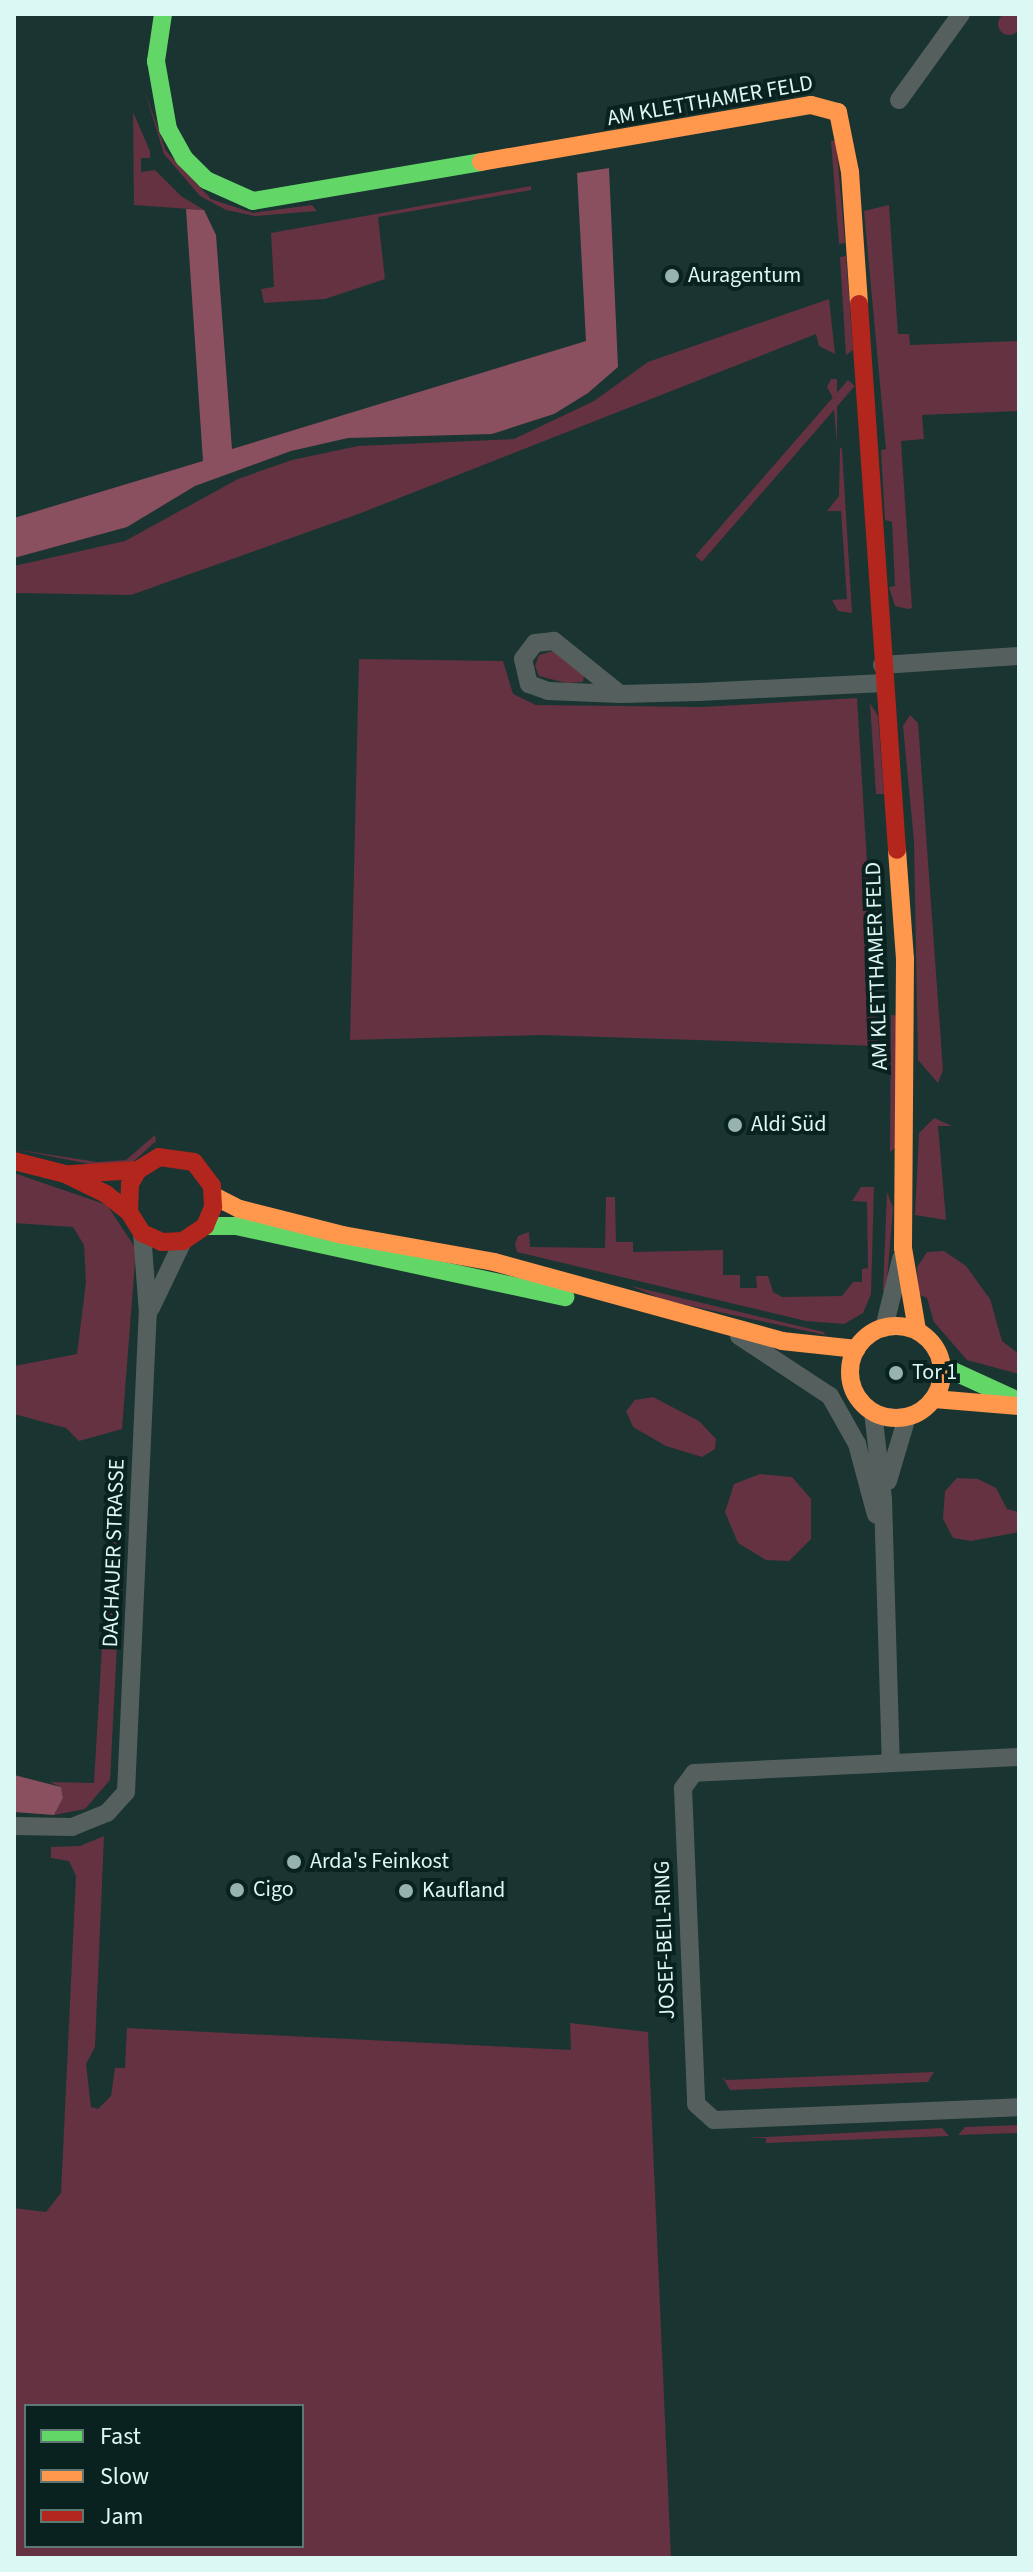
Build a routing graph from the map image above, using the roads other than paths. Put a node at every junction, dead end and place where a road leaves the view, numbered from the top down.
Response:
1 (163, 14) edge
2 (961, 14) edge
3 (899, 100) dead end
4 (1019, 656) edge
5 (883, 674) junction
6 (620, 694) junction
7 (14, 1161) edge
8 (138, 1170) junction
9 (65, 1174) junction
10 (214, 1196) junction
11 (129, 1212) junction
12 (205, 1226) junction
13 (142, 1233) junction
14 (183, 1241) junction
15 (903, 1248) junction
16 (666, 1309) junction
17 (148, 1314) junction
18 (716, 1323) junction
19 (884, 1328) junction
20 (917, 1330) junction
21 (782, 1341) junction
22 (857, 1349) junction
23 (942, 1366) junction
24 (851, 1375) junction
25 (934, 1399) junction
26 (1019, 1403) edge
27 (873, 1412) junction
28 (907, 1417) junction
29 (883, 1499) junction
30 (882, 1541) junction
31 (1019, 1757) edge
32 (891, 1762) junction
33 (14, 1826) edge
34 (1019, 2107) edge

1 - 5 street, AM KLETTHAMER FELD
2 - 3 street
4 - 5 street
5 - 6 street
5 - 15 street, AM KLETTHAMER FELD
6 - 6 street
7 - 9 street, DACHAUER STRASSE
8 - 9 street, DACHAUER STRASSE
8 - 10 street, DACHAUER STRASSE
8 - 11 street
9 - 11 street, DACHAUER STRASSE
10 - 12 street
10 - 16 street
11 - 13 street, DACHAUER STRASSE
12 - 14 street
12 - 16 street
13 - 14 street
13 - 17 street, DACHAUER STRASSE
14 - 17 street, DACHAUER STRASSE
15 - 19 street, AM KLETTHAMER FELD
15 - 20 street, AM KLETTHAMER FELD
16 - 18 street
17 - 33 street, DACHAUER STRASSE
18 - 21 street
18 - 30 street
19 - 20 street
19 - 22 street
20 - 23 street
21 - 22 street
21 - 24 street
22 - 24 street
23 - 25 street
23 - 26 street
24 - 27 street
25 - 26 street
25 - 28 street
27 - 28 street
27 - 29 street
28 - 29 street
29 - 30 street
30 - 32 street
31 - 32 street, JOSEF-BEIL-RING
32 - 34 street, JOSEF-BEIL-RING

